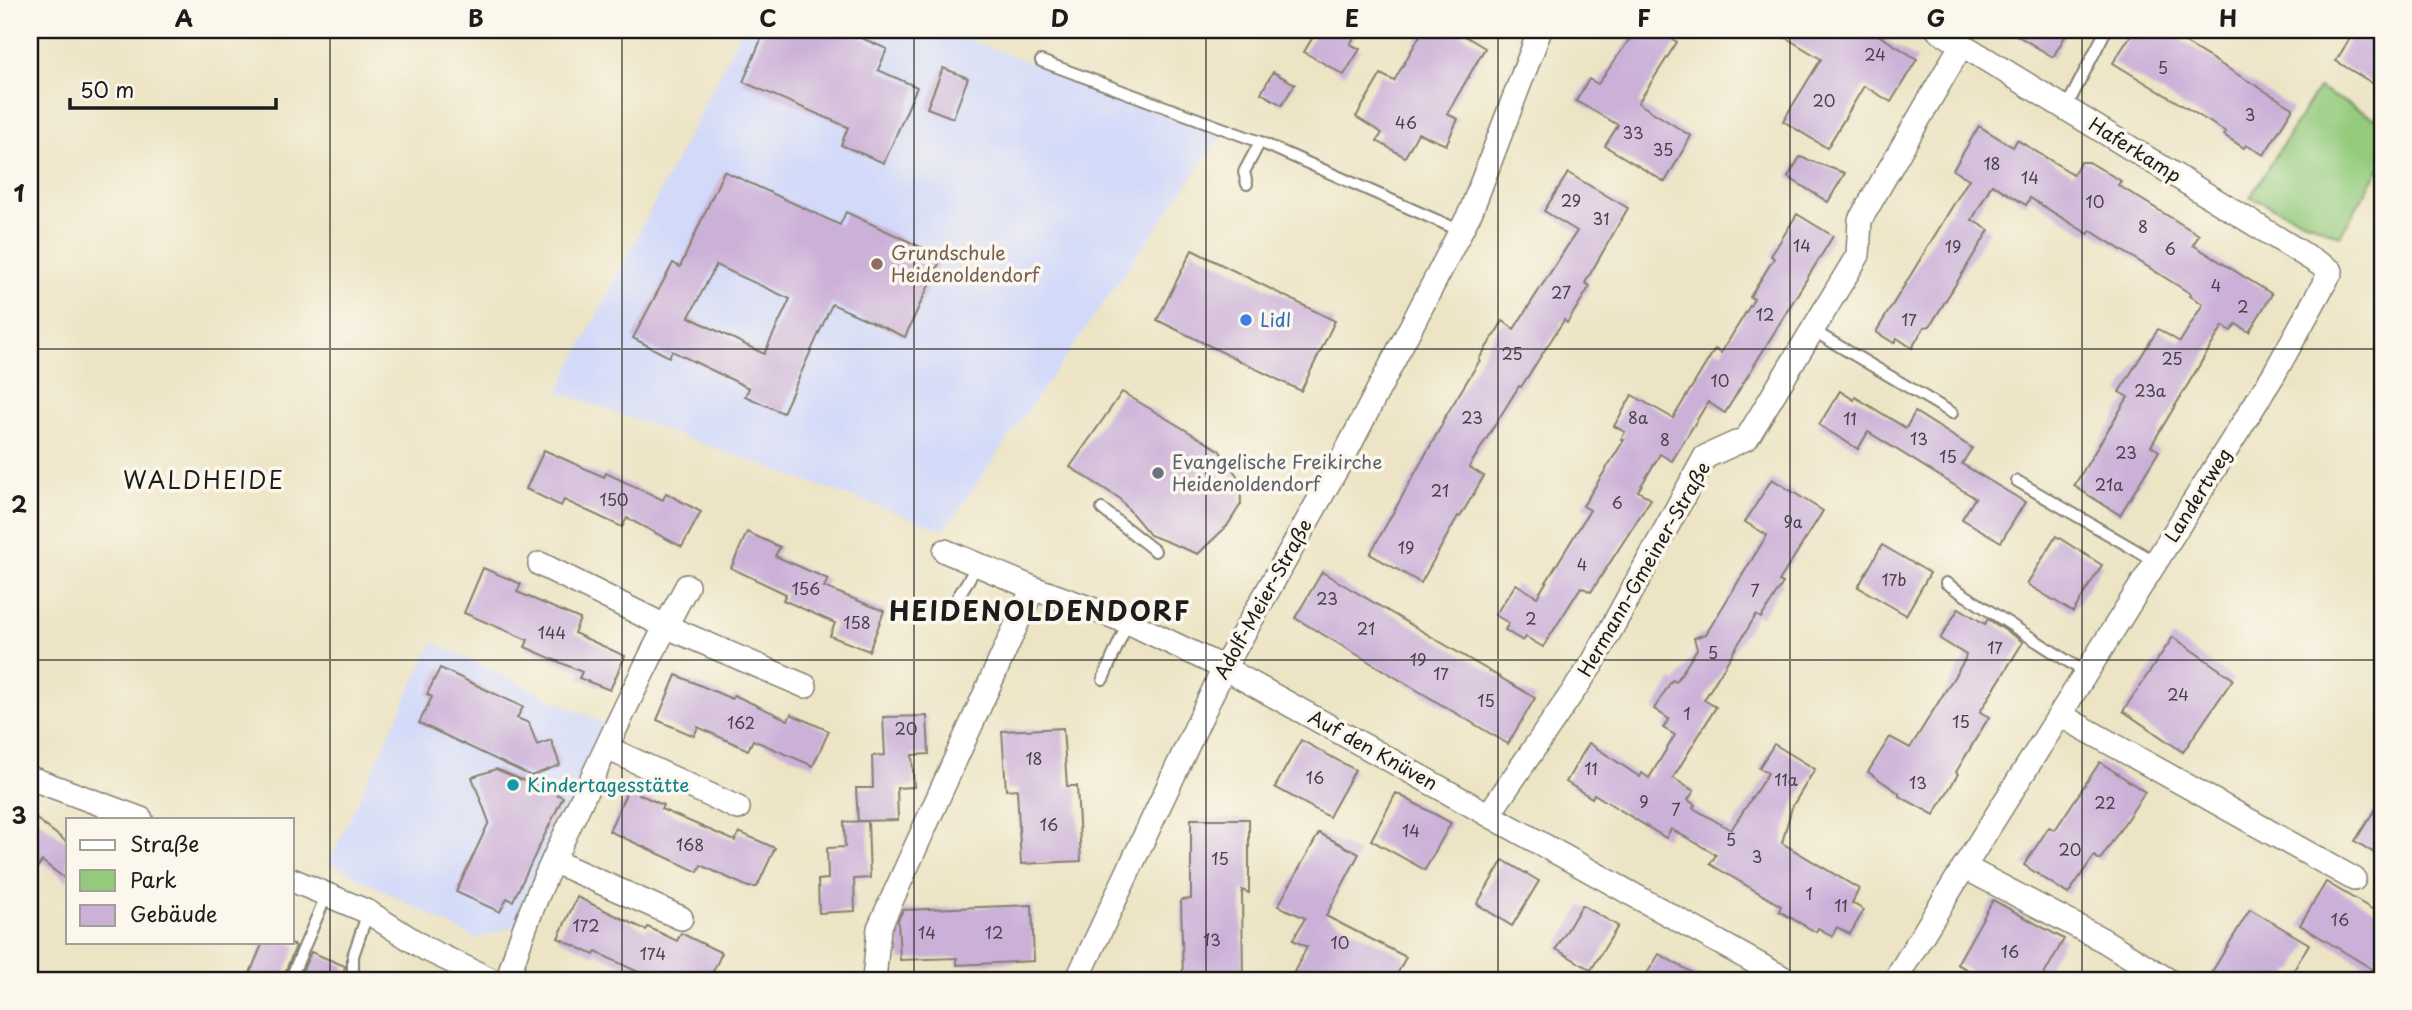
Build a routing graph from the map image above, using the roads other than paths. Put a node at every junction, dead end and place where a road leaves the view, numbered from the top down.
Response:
1 (1540, 30) edge
2 (1938, 30) edge
3 (2106, 30) edge
4 (1962, 44) junction
5 (1041, 61) dead end
6 (2066, 107) junction
7 (1260, 142) junction
8 (1247, 184) dead end
9 (1461, 231) junction
10 (2331, 271) joint
11 (1812, 330) junction
12 (1952, 413) dead end
13 (2017, 481) dead end
14 (1102, 509) dead end
15 (945, 551) dead end
16 (1155, 551) dead end
17 (2156, 562) junction
18 (540, 565) dead end
19 (976, 566) junction
20 (1946, 583) dead end
21 (687, 586) dead end
22 (1032, 588) junction
23 (946, 616) dead end
24 (1128, 622) junction
25 (666, 626) junction
26 (1224, 668) junction
27 (2086, 673) junction
28 (1103, 679) dead end
29 (805, 687) dead end
30 (2060, 715) junction
31 (607, 748) junction
32 (30, 778) edge
33 (738, 808) dead end
34 (1489, 814) junction
35 (138, 818) edge
36 (553, 861) junction
37 (1964, 867) junction
38 (2354, 879) dead end
39 (294, 881) edge
40 (326, 896) junction
41 (368, 912) junction
42 (681, 918) dead end
43 (290, 980) edge
44 (350, 980) edge
45 (491, 980) edge
46 (508, 980) edge
47 (874, 980) edge
48 (1077, 980) edge
49 (1787, 980) edge
50 (1895, 980) edge
51 (2168, 980) edge

1 - 9 street, Adolf-Meier-Straße
2 - 4 street, Haferkamp
3 - 6 lane
4 - 6 street, Haferkamp
4 - 11 street, Hermann-Gmeiner-Straße
5 - 7 lane
6 - 10 street, Haferkamp
7 - 8 lane
7 - 9 lane
9 - 26 street, Adolf-Meier-Straße
10 - 17 street, Landertweg
11 - 12 lane
11 - 34 street, Hermann-Gmeiner-Straße
13 - 17 lane
14 - 16 lane
15 - 19 street, Auf den Knüven
17 - 27 street, Landertweg
18 - 25 street
19 - 22 street, Auf den Knüven
19 - 23 lane
20 - 27 lane
21 - 25 street
22 - 24 street, Auf den Knüven
22 - 47 street
24 - 26 street, Auf den Knüven
24 - 28 lane
25 - 29 street
25 - 31 street
26 - 34 street, Auf den Knüven
26 - 48 street, Adolf-Meier-Straße
27 - 30 street, Landertweg
30 - 37 street, Landertweg
30 - 38 street
31 - 33 street
31 - 36 street
32 - 35 street
34 - 49 street, Auf den Knüven
36 - 42 street
36 - 46 street
37 - 50 street, Landertweg
37 - 51 street
39 - 40 street
40 - 41 street
40 - 43 lane
41 - 44 lane
41 - 45 street

